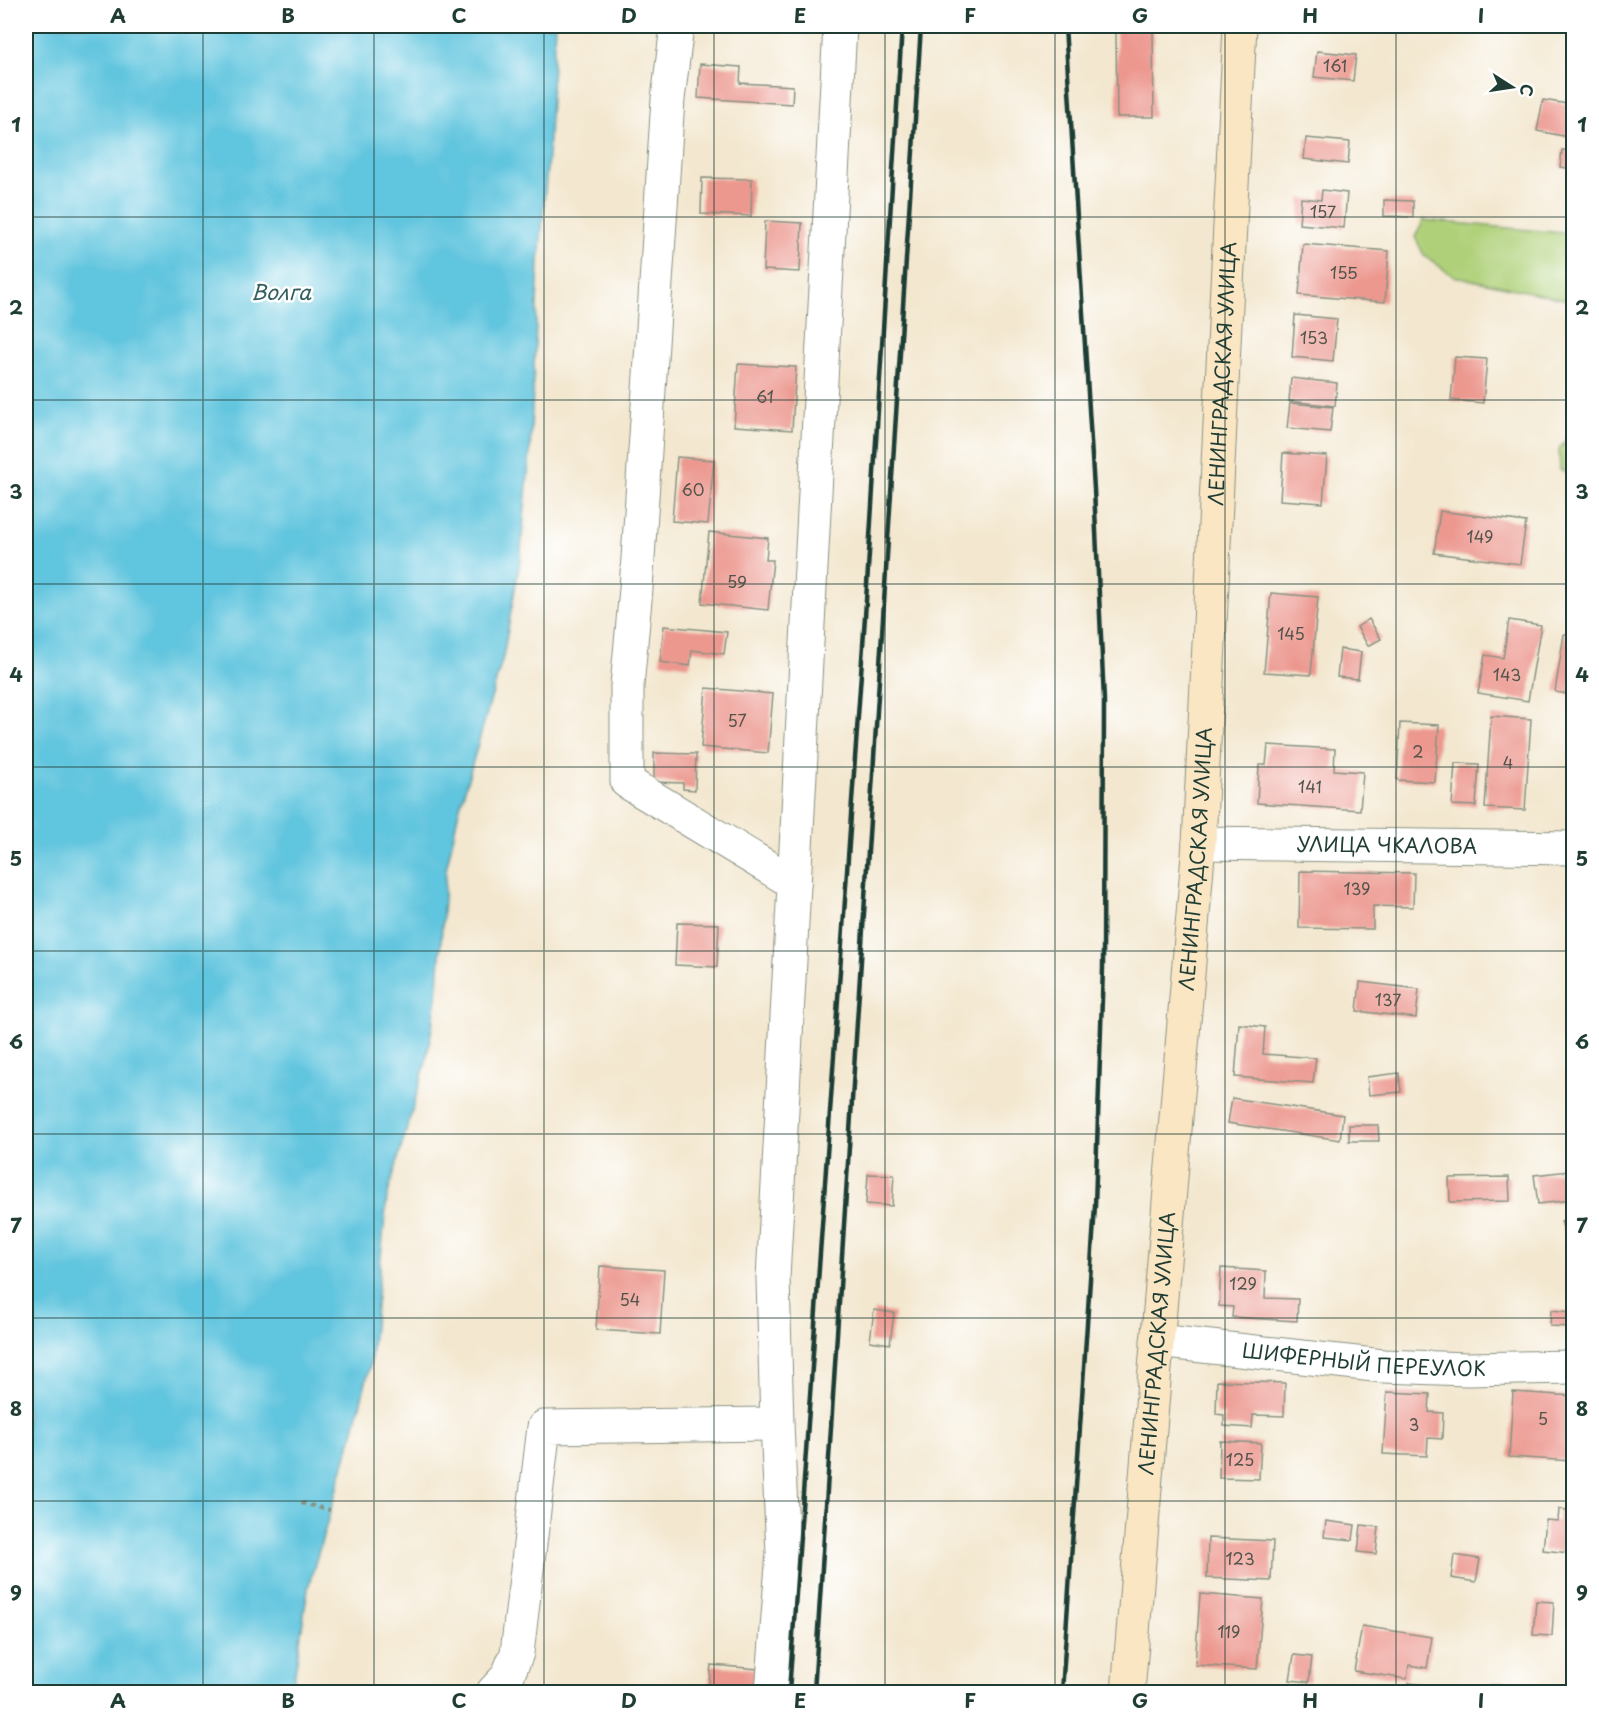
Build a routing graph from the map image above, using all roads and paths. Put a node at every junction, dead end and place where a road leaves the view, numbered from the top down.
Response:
1 (677, 26) edge
2 (840, 26) edge
3 (1240, 26) edge
4 (1199, 843) junction
5 (1574, 848) edge
6 (794, 884) junction
7 (1157, 1341) junction
8 (1574, 1367) edge
9 (777, 1424) junction
10 (301, 1503) dead end
11 (330, 1510) dead end
12 (493, 1692) edge
13 (772, 1692) edge
14 (1128, 1692) edge

1 - 6 street
2 - 6 street
3 - 4 main road, ЛЕНИНГРАДСКАЯ УЛИЦА
4 - 5 street, УЛИЦА ЧКАЛОВА
4 - 7 main road, ЛЕНИНГРАДСКАЯ УЛИЦА
6 - 9 street
7 - 8 street, ШИФЕРНЫЙ ПЕРЕУЛОК
7 - 14 main road, ЛЕНИНГРАДСКАЯ УЛИЦА
9 - 12 street
9 - 13 street
10 - 11 path

